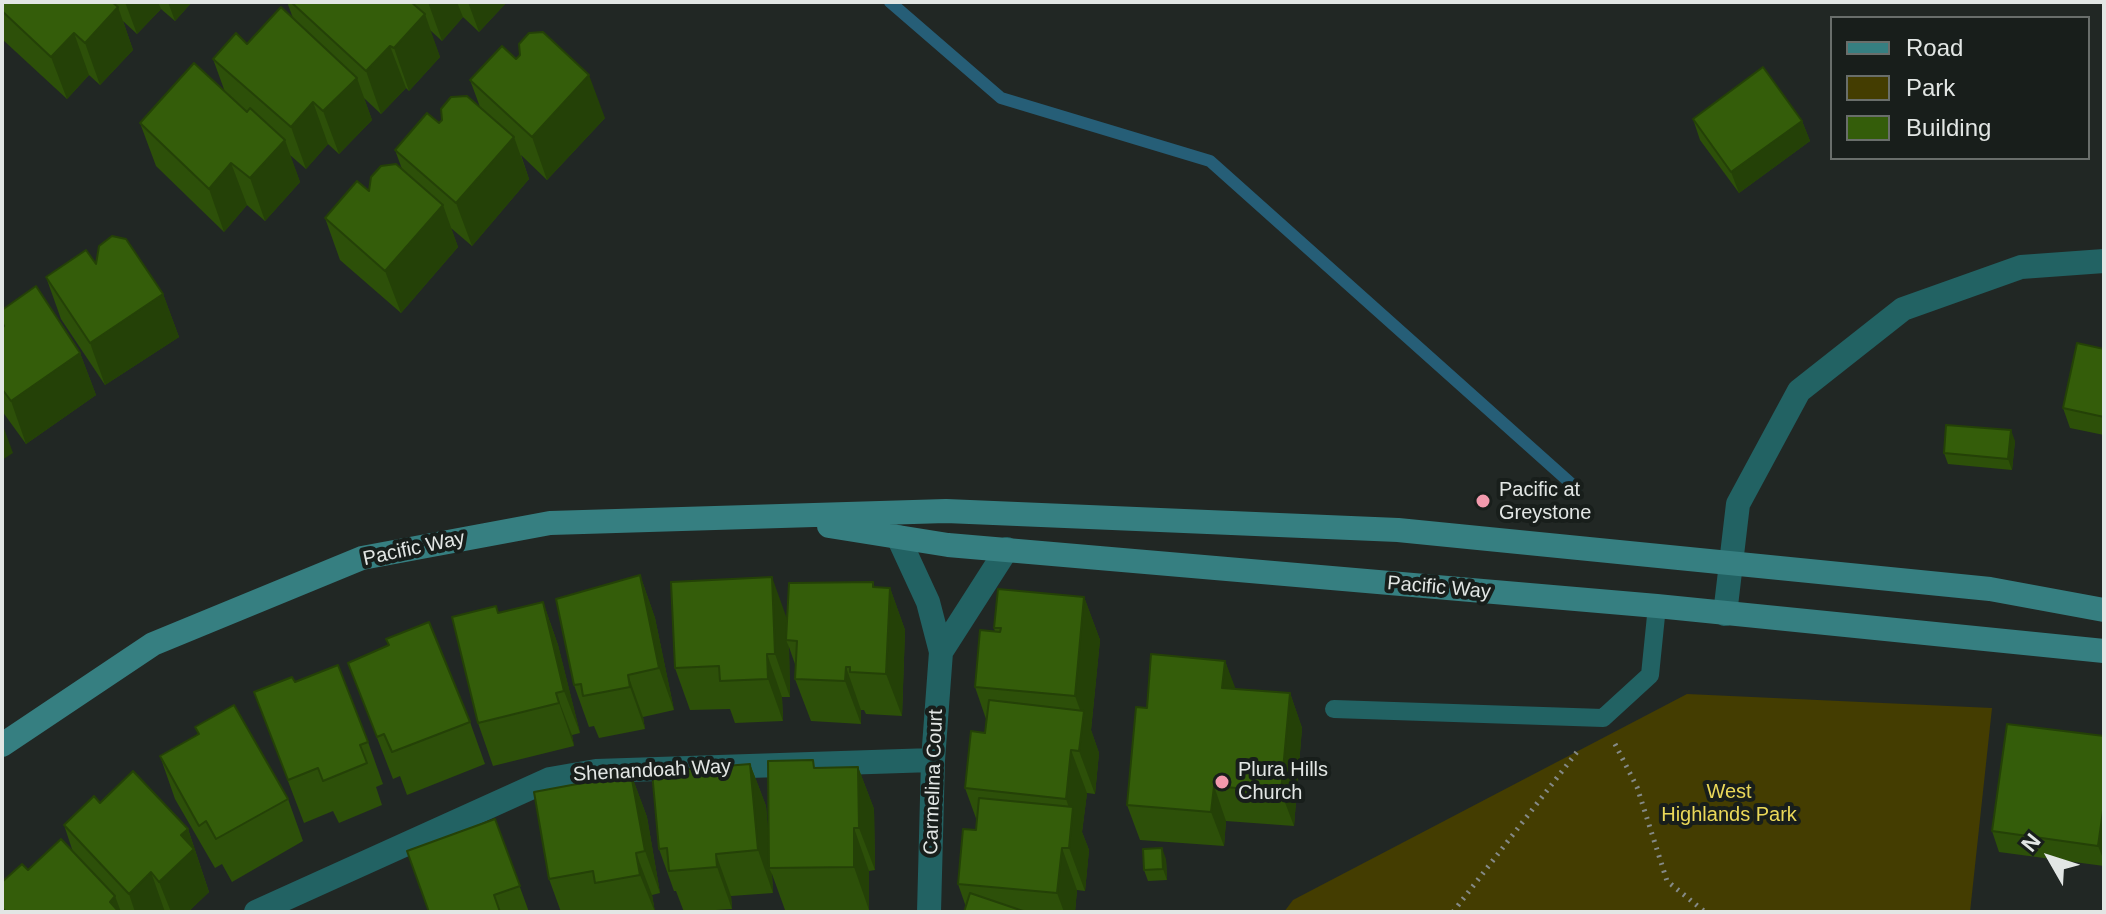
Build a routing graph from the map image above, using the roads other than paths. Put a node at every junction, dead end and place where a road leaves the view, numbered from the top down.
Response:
1 (2104, 261) edge
2 (776, 517) junction
3 (898, 537) junction
4 (1007, 549) junction
5 (1731, 561) junction
6 (1657, 606) junction
7 (2104, 610) edge
8 (1725, 614) junction
9 (2104, 651) edge
10 (941, 652) junction
11 (1334, 709) dead end
12 (2, 745) edge
13 (933, 760) junction
14 (256, 912) edge
15 (929, 912) edge

1 - 5 street
2 - 3 main road, Pacific Way
2 - 5 main road, Pacific Way
2 - 12 main road, Pacific Way
3 - 4 main road, Pacific Way
3 - 10 street, Carmelina Court
4 - 6 main road, Pacific Way
4 - 10 street, Carmelina Court
5 - 7 main road, Pacific Way
5 - 8 street
6 - 8 main road, Pacific Way
6 - 11 lane
8 - 9 main road, Pacific Way
10 - 13 street, Carmelina Court
13 - 14 street, Shenandoah Way
13 - 15 street, Carmelina Court

